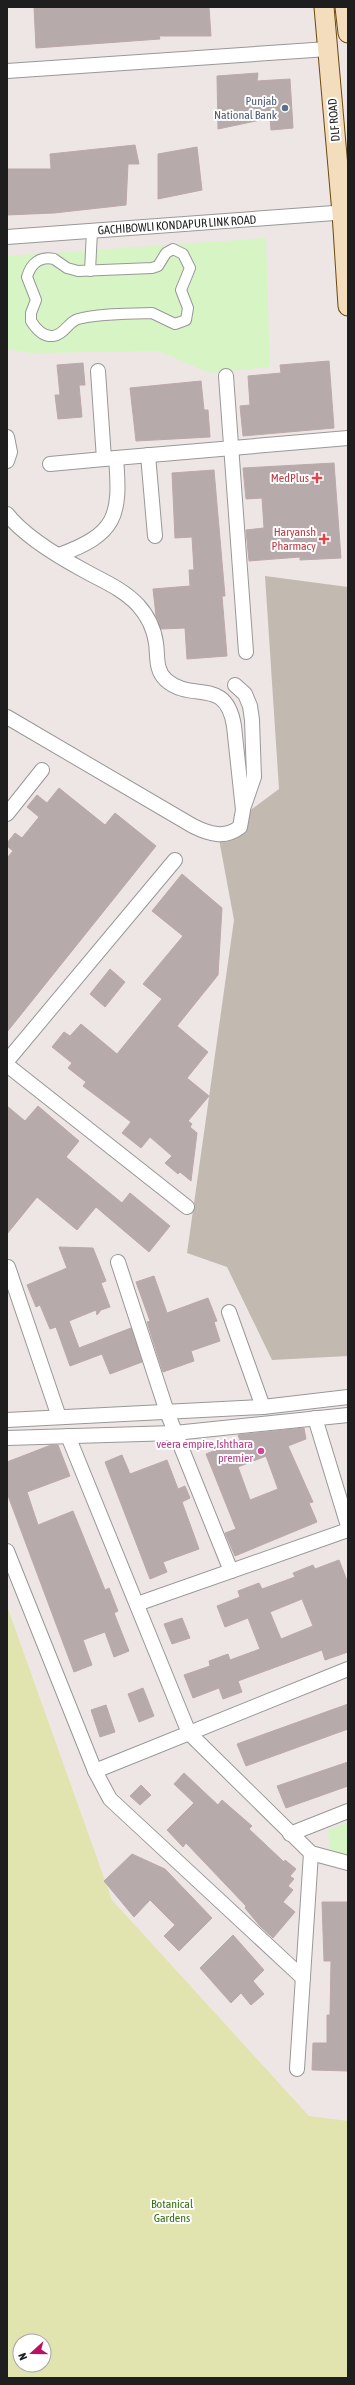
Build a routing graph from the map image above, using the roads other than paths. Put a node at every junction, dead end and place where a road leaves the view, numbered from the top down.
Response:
1 (324, 7) edge
2 (346, 7) edge
3 (348, 33) edge
4 (328, 48) junction
5 (7, 71) edge
6 (345, 212) edge
7 (92, 231) junction
8 (7, 237) edge
9 (90, 271) junction
10 (348, 306) edge
11 (98, 371) dead end
12 (226, 376) dead end
13 (7, 437) edge
14 (348, 438) edge
15 (231, 448) junction
16 (148, 455) junction
17 (110, 459) junction
18 (7, 461) edge
19 (50, 464) dead end
20 (7, 514) edge
21 (155, 536) dead end
22 (59, 555) junction
23 (246, 652) dead end
24 (235, 685) dead end
25 (7, 717) edge
26 (42, 770) dead end
27 (243, 810) junction
28 (7, 814) edge
29 (175, 860) dead end
30 (7, 1061) edge
31 (7, 1065) edge
32 (187, 1207) dead end
33 (118, 1262) dead end
34 (8, 1267) edge
35 (229, 1312) dead end
36 (348, 1397) edge
37 (262, 1407) junction
38 (167, 1412) junction
39 (348, 1415) edge
40 (59, 1417) junction
41 (315, 1418) junction
42 (7, 1420) edge
43 (175, 1433) junction
44 (68, 1436) junction
45 (7, 1438) edge
46 (348, 1526) edge
47 (348, 1530) edge
48 (7, 1551) edge
49 (231, 1571) junction
50 (137, 1604) junction
51 (348, 1669) edge
52 (189, 1733) junction
53 (95, 1771) junction
54 (348, 1812) edge
55 (290, 1834) junction
56 (311, 1854) junction
57 (348, 1863) edge
58 (303, 1978) junction
59 (297, 2070) dead end

1 - 4 main road, DLF ROAD
2 - 3 main road
4 - 5 street
4 - 6 main road, DLF ROAD
6 - 7 street, GACHIBOWLI KONDAPUR LINK ROAD
6 - 10 main road, DLF ROAD
7 - 8 street, GACHIBOWLI KONDAPUR LINK ROAD
7 - 9 street
9 - 9 street
11 - 17 street
12 - 15 street
13 - 18 street
14 - 15 street
15 - 16 street
15 - 23 street
16 - 17 street
16 - 21 street
17 - 19 street
17 - 22 street
20 - 22 street
22 - 27 street
24 - 27 street
25 - 27 street
26 - 28 street
29 - 30 street
31 - 32 street
33 - 38 street
34 - 40 street
35 - 37 street
36 - 37 street
37 - 38 street
38 - 40 street
38 - 43 street
39 - 41 street
40 - 42 street
41 - 43 street
41 - 46 street
43 - 44 street
43 - 49 street
44 - 45 street
44 - 50 street
47 - 49 street
48 - 53 street
49 - 50 street
50 - 52 street
51 - 52 street
52 - 53 street
52 - 55 street
53 - 58 street
54 - 55 street
55 - 56 street
56 - 57 street
56 - 58 street
58 - 59 street

